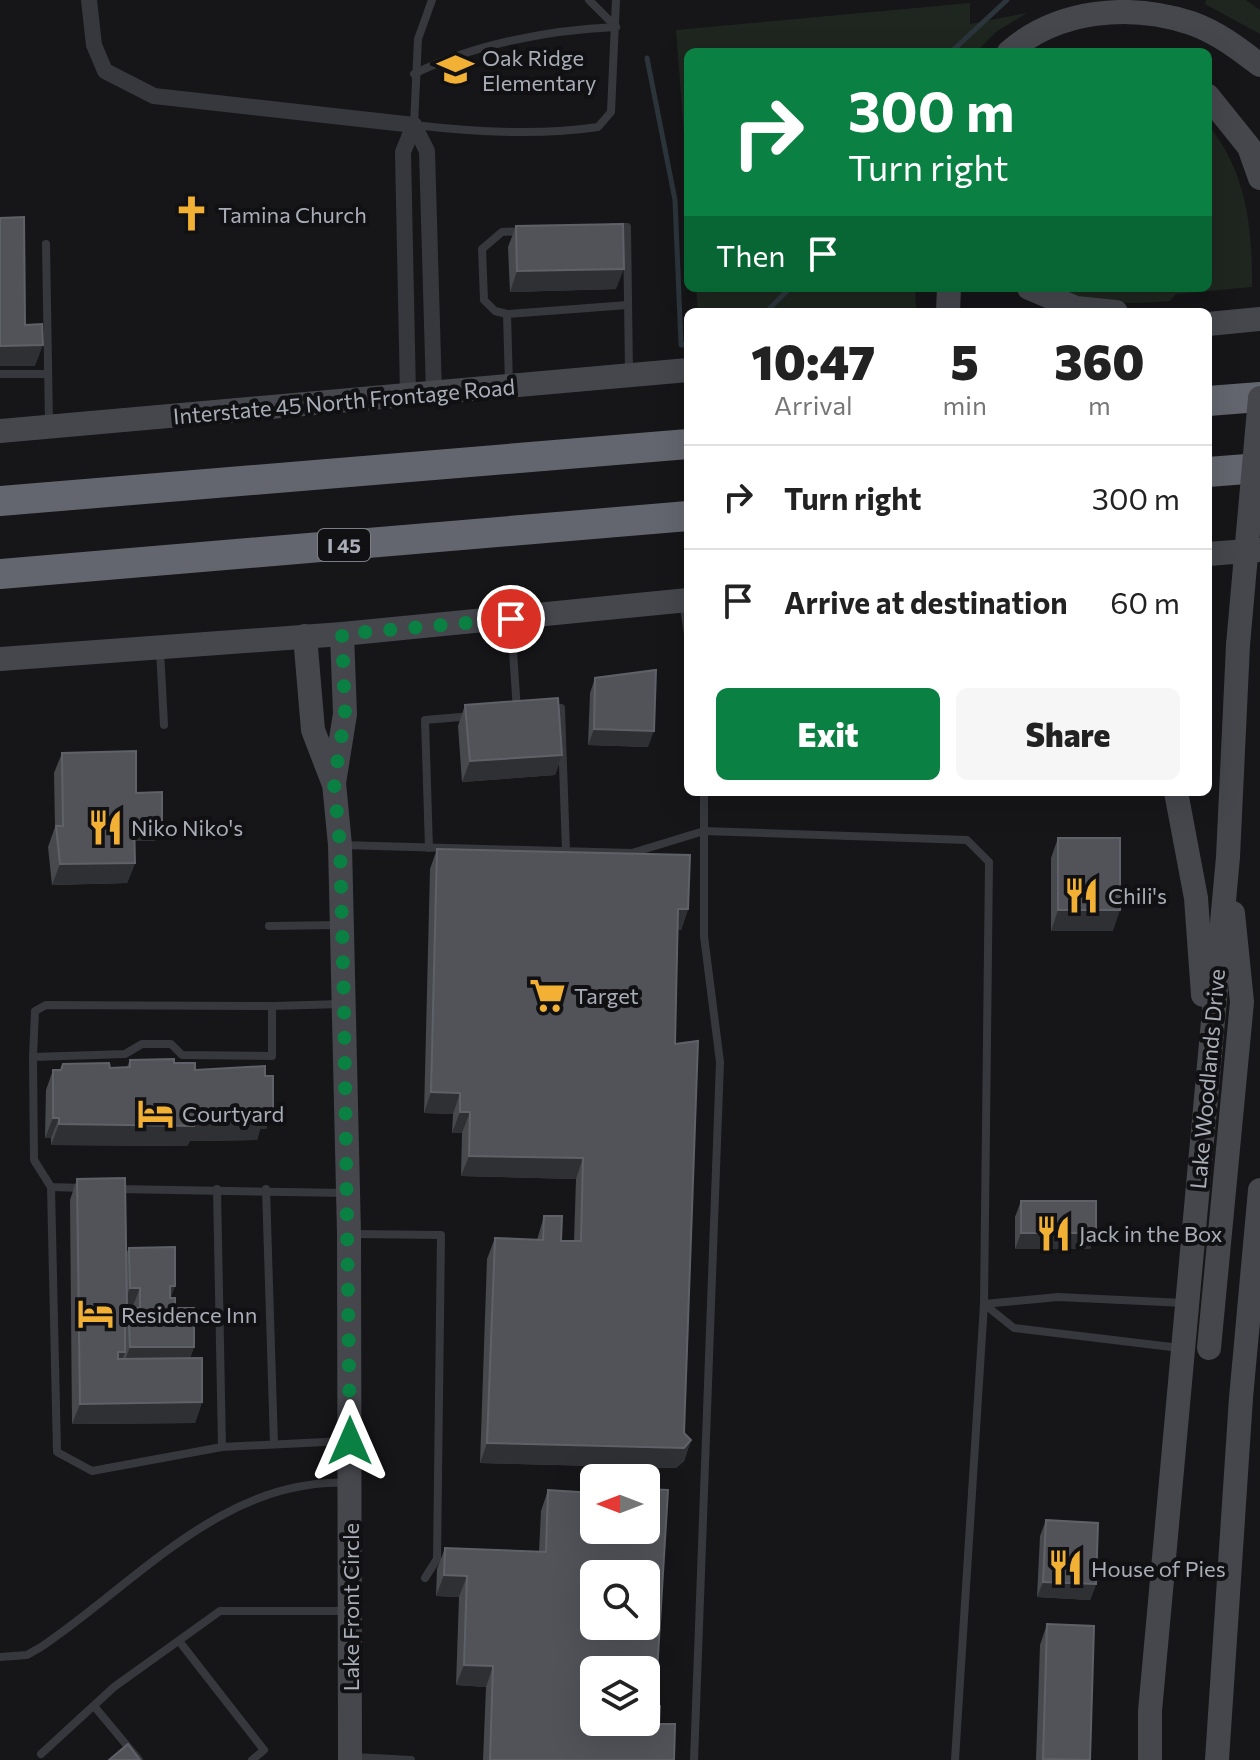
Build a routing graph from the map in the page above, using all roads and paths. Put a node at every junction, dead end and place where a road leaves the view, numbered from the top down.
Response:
1 (89, 0) edge
2 (432, 0) edge
3 (589, 0) edge
4 (616, 0) edge
5 (616, 27) junction
6 (1013, 48) edge
7 (1260, 65) edge
8 (414, 74) junction
9 (1212, 101) edge
10 (414, 125) junction
11 (1260, 178) edge
12 (595, 228) edge
13 (533, 231) edge
14 (46, 244) dead end
15 (1038, 292) edge
16 (628, 305) junction
17 (1076, 308) edge
18 (507, 314) junction
19 (1260, 319) edge
20 (1215, 322) edge
21 (684, 370) edge
22 (0, 374) edge
23 (48, 374) junction
24 (629, 376) junction
25 (509, 386) junction
26 (434, 393) junction
27 (408, 395) junction
28 (1260, 398) edge
29 (1212, 401) edge
30 (49, 426) junction
31 (0, 431) edge
32 (684, 444) edge
33 (1260, 468) edge
34 (1212, 472) edge
35 (0, 501) edge
36 (684, 516) edge
37 (1260, 550) edge
38 (1212, 554) edge
39 (0, 574) edge
40 (684, 601) edge
41 (511, 619) junction
42 (342, 634) junction
43 (305, 636) junction
44 (159, 646) junction
45 (0, 659) edge
46 (517, 712) junction
47 (501, 713) edge
48 (486, 715) edge
49 (164, 725) dead end
50 (334, 783) junction
51 (704, 796) edge
52 (1177, 796) edge
53 (704, 831) junction
54 (340, 845) junction
55 (429, 848) junction
56 (566, 851) junction
57 (1228, 857) junction
58 (342, 925) junction
59 (269, 926) dead end
60 (344, 1004) junction
61 (272, 1006) junction
62 (125, 1054) junction
63 (182, 1055) junction
64 (33, 1057) junction
65 (171, 1058) edge
66 (137, 1060) edge
67 (1203, 1123) junction
68 (51, 1187) junction
69 (93, 1188) edge
70 (107, 1189) edge
71 (217, 1189) junction
72 (266, 1189) junction
73 (1260, 1190) edge
74 (348, 1193) junction
75 (349, 1234) junction
76 (1185, 1303) junction
77 (984, 1304) junction
78 (1214, 1304) junction
79 (1255, 1306) edge
80 (1180, 1348) junction
81 (1209, 1348) junction
82 (1252, 1348) edge
83 (350, 1441) junction
84 (274, 1444) junction
85 (222, 1447) junction
86 (351, 1484) junction
87 (425, 1578) dead end
88 (351, 1611) junction
89 (179, 1641) junction
90 (0, 1657) edge
91 (94, 1706) junction
92 (41, 1754) dead end
93 (350, 1758) edge
94 (139, 1760) edge
95 (252, 1760) edge
96 (411, 1760) edge
97 (694, 1760) edge
98 (955, 1760) edge
99 (1150, 1760) edge
100 (1217, 1760) edge

1 - 10 street
2 - 8 lane
3 - 5 lane
4 - 5 lane
5 - 8 lane
5 - 10 lane
6 - 7 main road
8 - 10 lane
9 - 11 main road
10 - 26 street
10 - 27 street
12 - 16 lane
13 - 18 lane
14 - 23 lane
15 - 17 main road
16 - 18 lane
16 - 24 lane
18 - 25 lane
19 - 20 main road
21 - 24 main road, Interstate 45 North Frontage Road
22 - 23 lane
23 - 30 lane
24 - 25 main road, Interstate 45 North Frontage Road
25 - 26 main road, Interstate 45 North Frontage Road
26 - 27 main road, Interstate 45 North Frontage Road
27 - 30 main road, Interstate 45 North Frontage Road
28 - 29 highway
28 - 57 main road, Lake Woodlands Drive, bridge
30 - 31 main road, Interstate 45 North Frontage Road
32 - 35 highway
33 - 34 highway
36 - 39 highway, I 45
37 - 38 main road
40 - 41 main road
41 - 42 main road
41 - 46 lane
42 - 43 main road
42 - 50 main road, Lake Front Circle
43 - 44 main road
43 - 50 main road, Lake Front Circle
44 - 45 main road
44 - 49 lane
46 - 47 lane
46 - 56 lane
48 - 55 lane
50 - 54 main road, Lake Front Circle
51 - 53 lane
52 - 67 main road
53 - 56 lane
53 - 77 lane
53 - 97 lane
54 - 55 lane
54 - 58 main road, Lake Front Circle
55 - 56 lane
57 - 67 main road, Lake Woodlands Drive
57 - 78 main road
58 - 59 lane
58 - 60 main road, Lake Front Circle
60 - 61 lane
60 - 74 main road, Lake Front Circle
61 - 63 lane
61 - 64 lane
62 - 63 lane
62 - 64 lane
62 - 66 lane
63 - 65 lane
64 - 68 lane
67 - 76 main road, Lake Woodlands Drive
68 - 69 lane
68 - 85 lane
70 - 71 lane
71 - 72 lane
71 - 85 lane
72 - 74 lane
72 - 84 lane
73 - 79 main road
74 - 75 main road, Lake Front Circle
75 - 83 main road, Lake Front Circle
75 - 87 lane
76 - 77 lane
76 - 78 main road
76 - 80 main road, Lake Woodlands Drive
77 - 80 lane
77 - 98 lane
78 - 79 main road
78 - 81 main road
79 - 82 main road
80 - 81 main road
80 - 99 main road, Lake Woodlands Drive
81 - 82 main road
82 - 100 main road
83 - 84 lane
83 - 86 main road, Lake Front Circle
84 - 85 lane
86 - 88 main road, Lake Front Circle
86 - 90 lane
88 - 89 lane
88 - 93 main road, Lake Front Circle
89 - 91 lane
89 - 95 lane
91 - 92 lane
91 - 94 lane
93 - 96 lane

